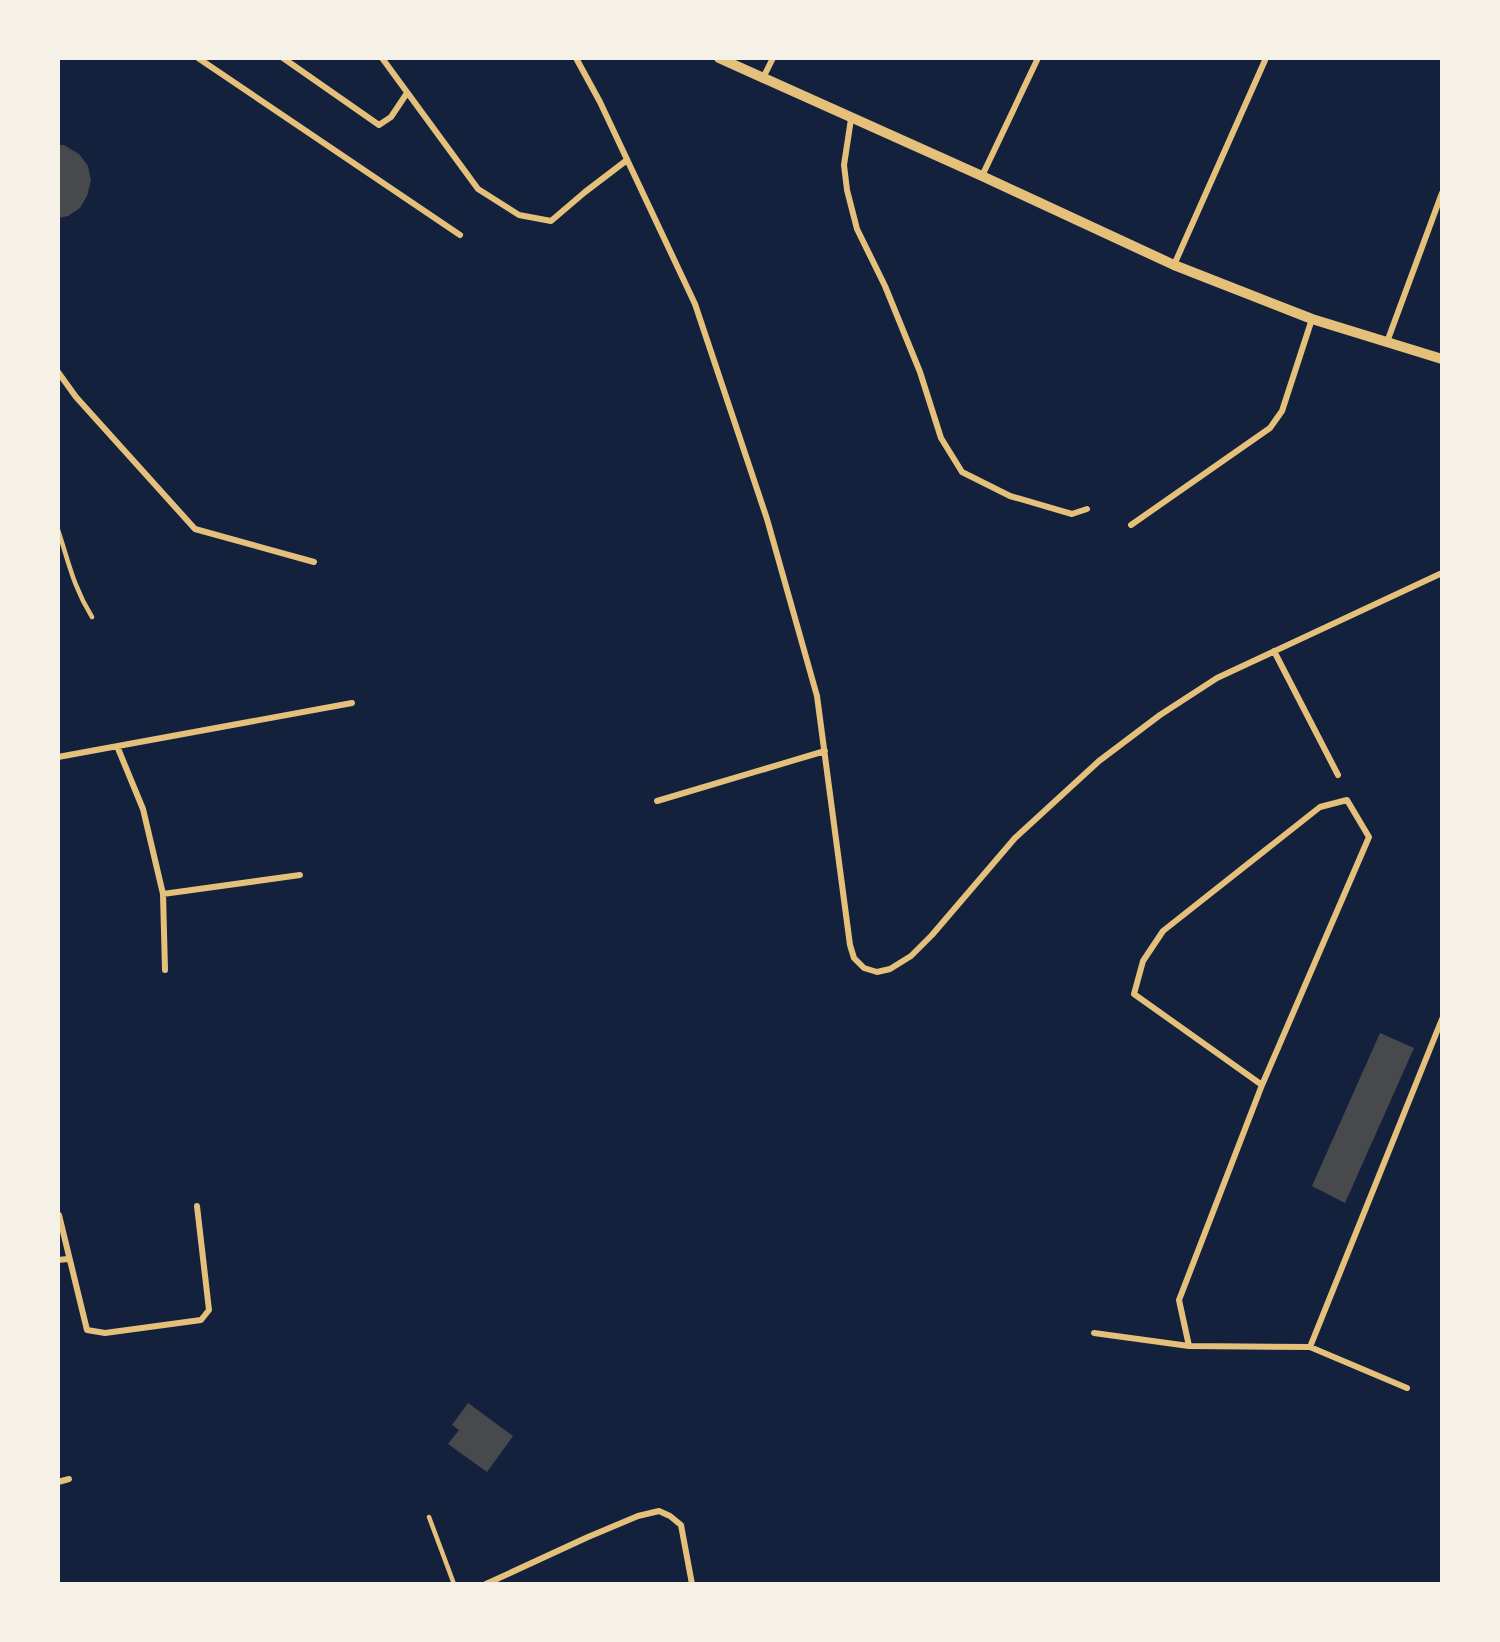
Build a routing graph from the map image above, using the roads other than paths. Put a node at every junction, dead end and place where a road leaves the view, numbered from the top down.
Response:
1 (198, 58) edge
2 (283, 58) edge
3 (382, 58) edge
4 (576, 58) edge
5 (719, 58) edge
6 (773, 58) edge
7 (1038, 58) edge
8 (1266, 58) edge
9 (763, 78) junction
10 (407, 93) junction
11 (851, 119) junction
12 (627, 160) junction
13 (982, 176) junction
14 (1442, 194) edge
15 (460, 235) dead end
16 (1174, 265) junction
17 (1312, 319) junction
18 (1387, 342) junction
19 (1442, 359) edge
20 (58, 372) edge
21 (1087, 509) dead end
22 (1131, 525) dead end
23 (58, 530) edge
24 (314, 562) dead end
25 (1442, 573) edge
26 (92, 617) dead end
27 (1274, 651) junction
28 (352, 703) dead end
29 (117, 746) junction
30 (825, 751) junction
31 (58, 757) edge
32 (1338, 775) dead end
33 (657, 801) dead end
34 (300, 875) dead end
35 (163, 894) junction
36 (165, 970) dead end
37 (1442, 1019) edge
38 (1262, 1085) junction
39 (196, 1206) dead end
40 (59, 1215) edge
41 (68, 1259) junction
42 (58, 1260) edge
43 (1094, 1333) dead end
44 (1189, 1346) junction
45 (1310, 1347) junction
46 (1407, 1388) dead end
47 (69, 1479) dead end
48 (58, 1482) edge
49 (429, 1517) dead end
50 (454, 1584) edge
51 (486, 1584) edge
52 (692, 1584) edge

1 - 15 street
2 - 10 street
3 - 10 street
4 - 12 street
5 - 9 street
6 - 9 street
7 - 13 street
8 - 16 street
9 - 11 street
10 - 12 street
11 - 13 street
11 - 21 street
12 - 30 street
13 - 16 street
14 - 18 street
16 - 17 street
17 - 18 street
17 - 22 street
18 - 19 street
20 - 24 street
23 - 26 lane
25 - 27 street
27 - 30 street
27 - 32 street
28 - 29 street
29 - 31 street
29 - 35 street
30 - 33 street
34 - 35 street
35 - 36 street
37 - 45 street
38 - 38 street
38 - 44 street
39 - 41 street
40 - 41 street
41 - 42 street
43 - 44 street
44 - 45 street
45 - 46 street
47 - 48 street
49 - 50 lane
51 - 52 street

